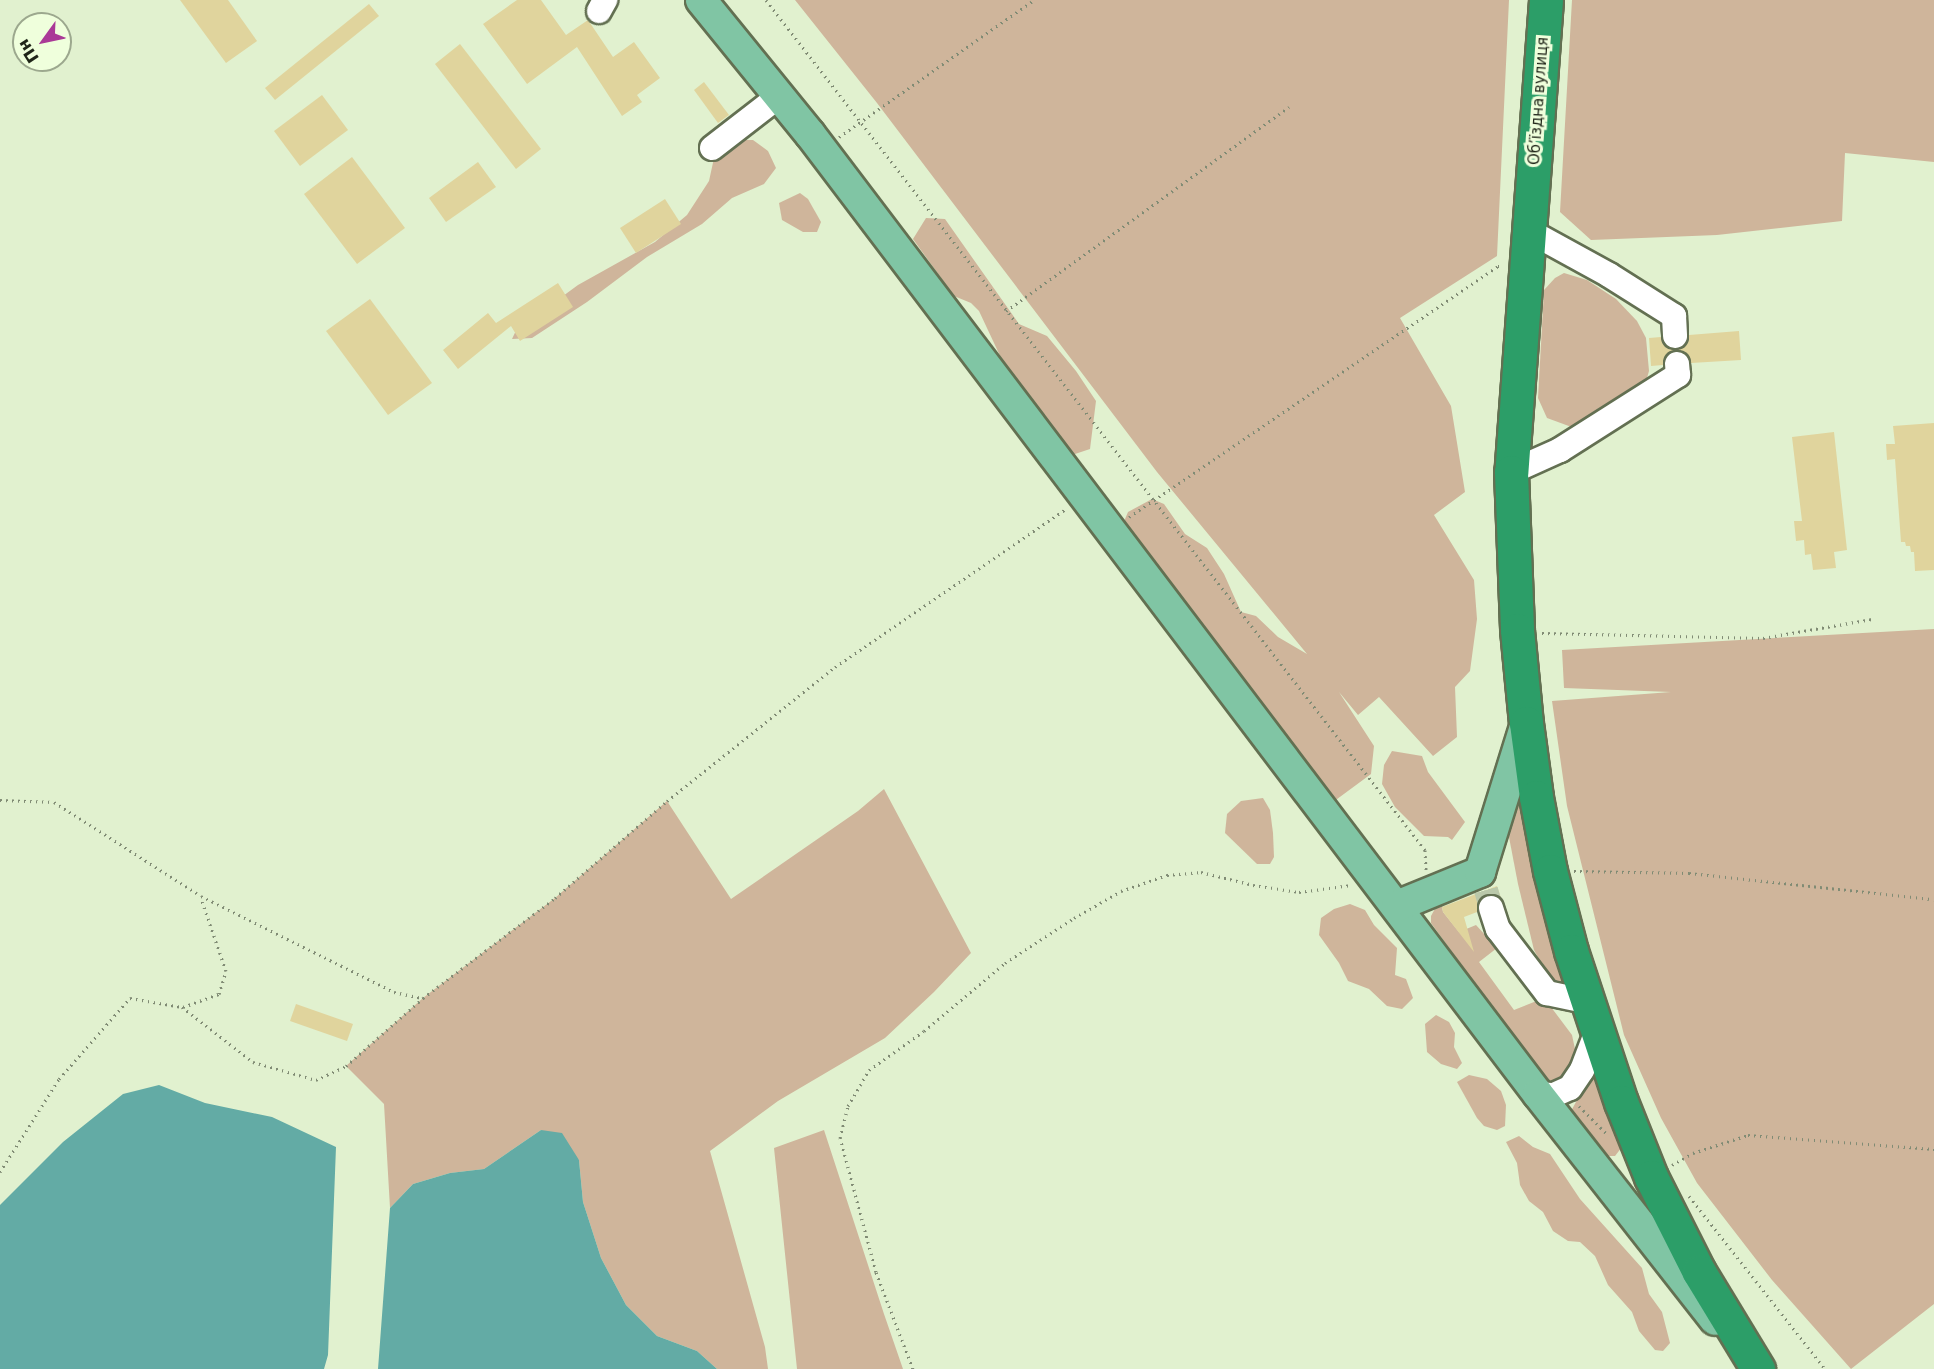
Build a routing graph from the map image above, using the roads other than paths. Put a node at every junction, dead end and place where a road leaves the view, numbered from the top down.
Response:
1 (701, 0) edge
2 (1546, 0) edge
3 (779, 96) junction
4 (712, 148) dead end
5 (1530, 217) junction
6 (1675, 336) dead end
7 (1677, 364) dead end
8 (1512, 472) junction
9 (1526, 723) junction
10 (1486, 890) junction
11 (1397, 906) junction
12 (1586, 1001) junction
13 (1597, 1031) junction
14 (1538, 1094) junction
15 (1756, 1369) edge

1 - 3 main road
2 - 5 highway, Обʼїздна вулиця
3 - 4 lane
3 - 11 main road
5 - 6 lane
5 - 8 highway, Обʼїздна вулиця
7 - 8 lane
8 - 9 highway, Обʼїздна вулиця
9 - 10 main road
9 - 12 highway, Обʼїздна вулиця
10 - 11 main road
10 - 12 lane
11 - 14 main road
12 - 13 highway, Обʼїздна вулиця
13 - 14 lane
13 - 15 highway, Обʼїздна вулиця
14 - 15 main road

